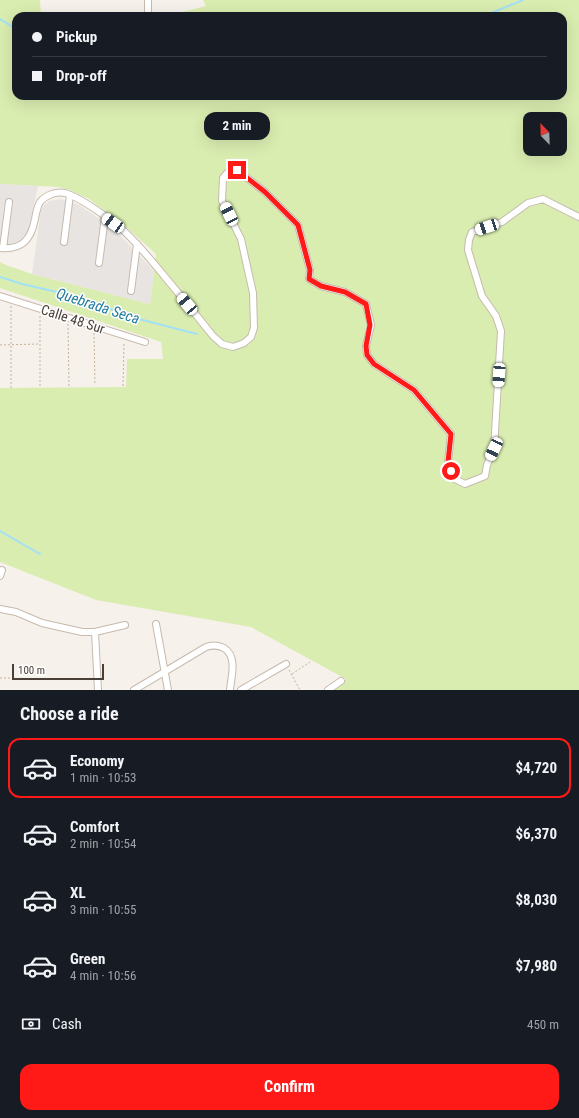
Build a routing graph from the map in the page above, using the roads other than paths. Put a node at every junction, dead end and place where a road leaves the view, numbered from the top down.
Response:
1 (148, 0) edge
2 (148, 12) edge
3 (70, 195) junction
4 (9, 202) dead end
5 (105, 217) junction
6 (579, 217) edge
7 (64, 242) dead end
8 (137, 244) junction
9 (1, 248) edge
10 (99, 263) dead end
11 (131, 290) dead end
12 (0, 296) edge
13 (145, 342) dead end
14 (0, 609) edge
15 (156, 624) dead end
16 (125, 625) dead end
17 (95, 632) junction
18 (286, 664) road end
19 (165, 672) junction
20 (341, 681) dead end
21 (98, 690) edge
22 (134, 690) edge
23 (168, 690) edge
24 (230, 690) edge
25 (241, 690) edge
26 (328, 690) edge

1 - 2 street
3 - 5 street
3 - 7 street
3 - 9 street
4 - 9 street
5 - 8 street
5 - 10 street
6 - 8 street
8 - 11 street
12 - 13 street, Calle 48 Sur
14 - 17 street
15 - 19 street
16 - 17 street
17 - 21 street
18 - 25 street
19 - 22 street
19 - 23 street
19 - 24 street
20 - 26 street

